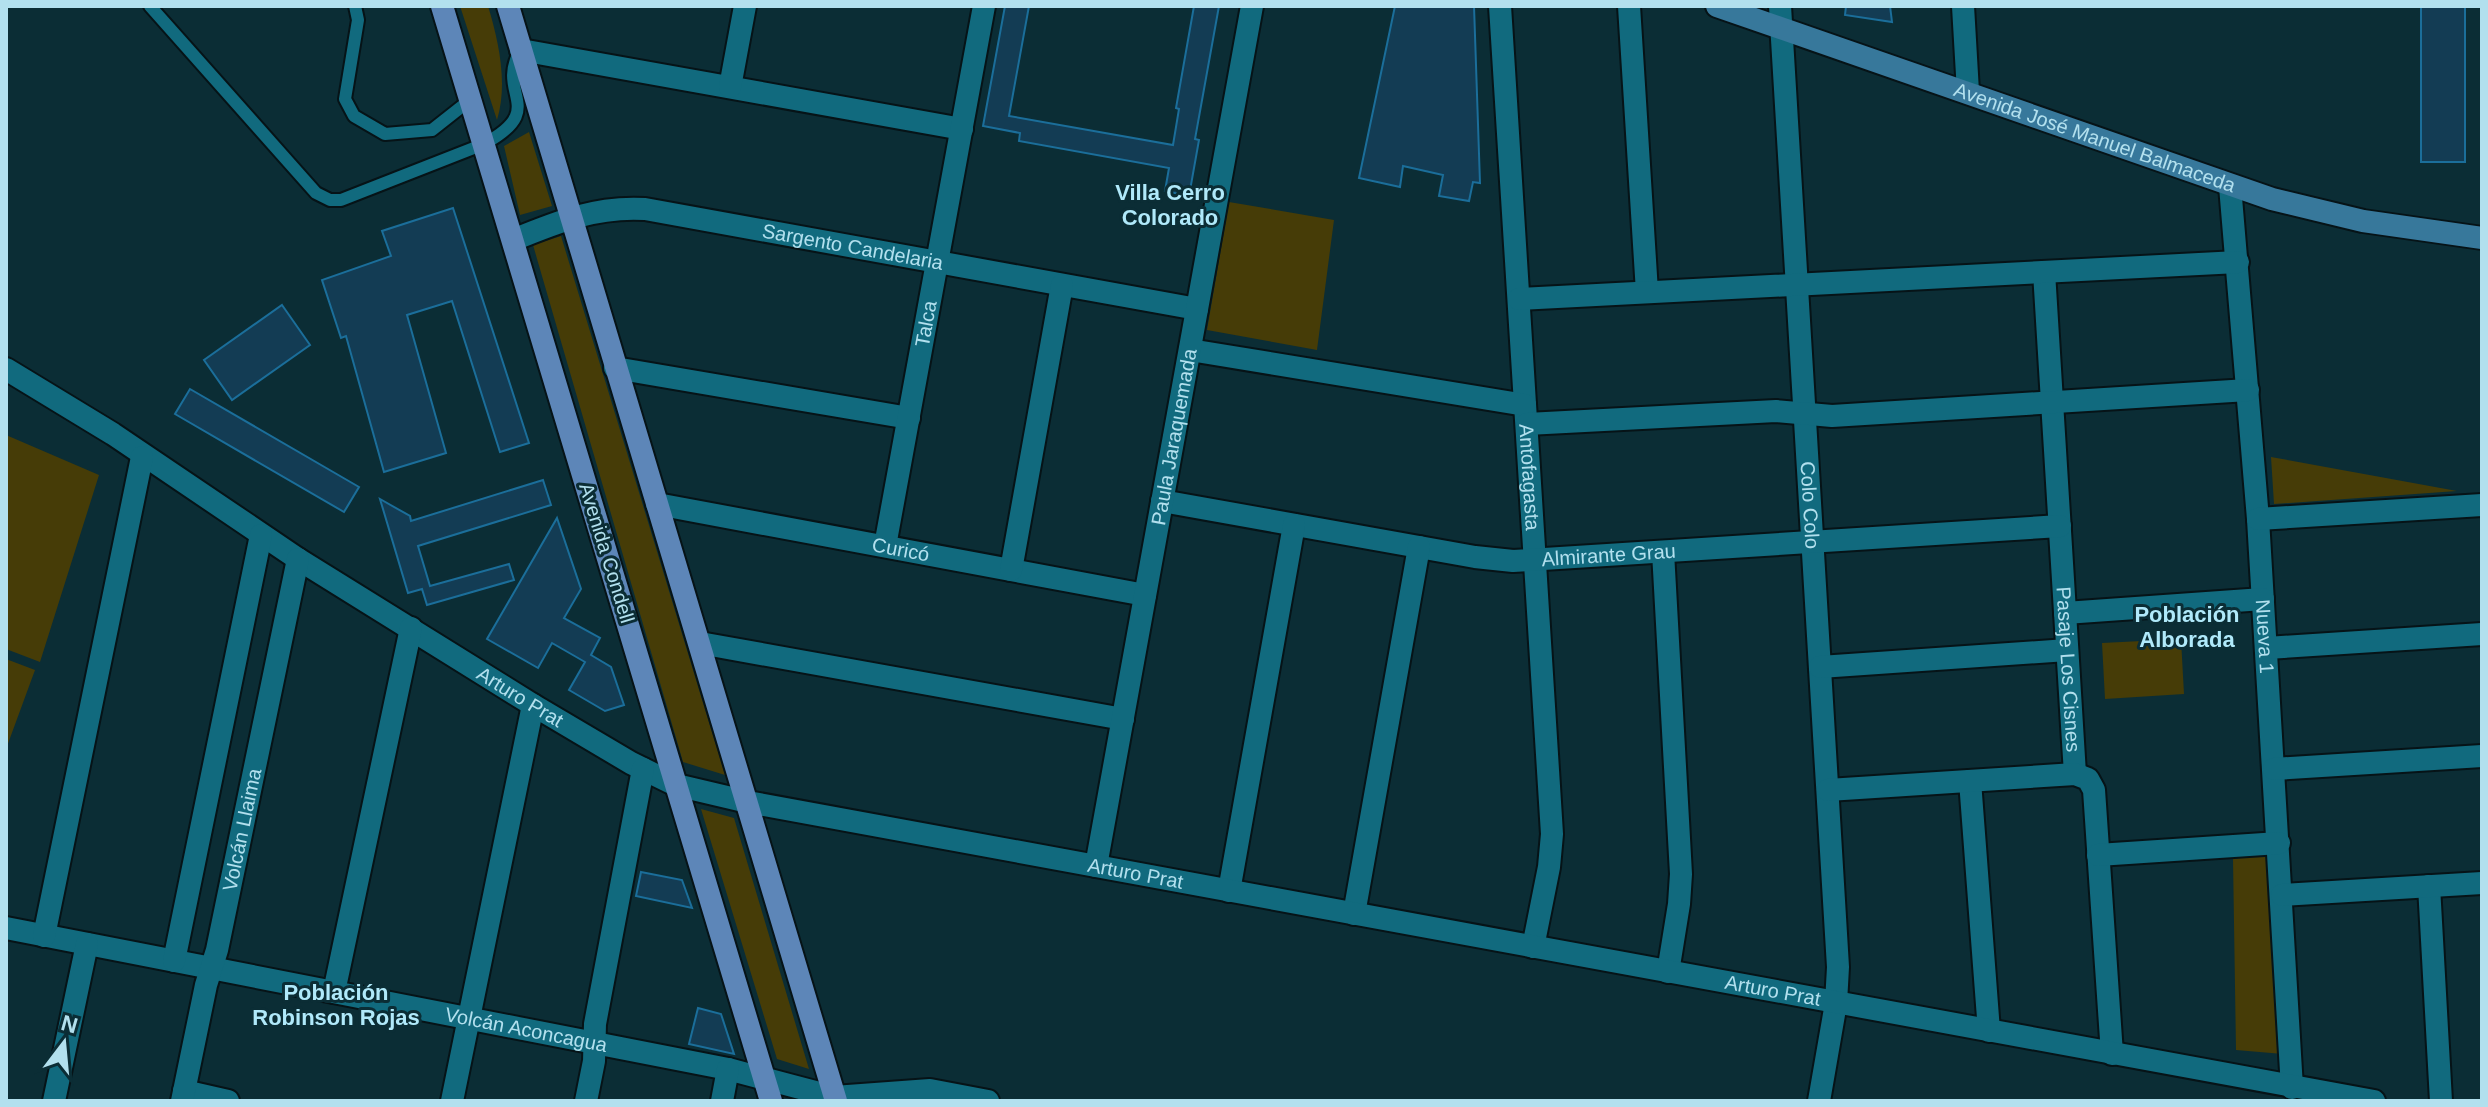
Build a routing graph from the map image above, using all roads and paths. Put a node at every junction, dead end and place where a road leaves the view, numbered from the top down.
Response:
1 (150, 6) edge
2 (355, 6) edge
3 (442, 6) edge
4 (508, 6) edge
5 (745, 6) edge
6 (984, 6) edge
7 (1252, 6) edge
8 (1500, 6) edge
9 (1629, 6) edge
10 (1717, 6) edge
11 (1963, 6) edge
12 (1781, 16) edge
13 (521, 50) junction
14 (730, 87) junction
15 (1968, 92) junction
16 (470, 100) junction
17 (962, 129) junction
18 (484, 144) junction
19 (2230, 186) junction
20 (570, 217) junction
21 (2482, 238) edge
22 (513, 240) junction
23 (937, 262) junction
24 (2238, 262) junction
25 (2044, 272) junction
26 (1797, 284) junction
27 (1062, 285) junction
28 (1647, 292) junction
29 (1519, 299) junction
30 (1197, 309) junction
31 (1190, 350) junction
32 (615, 368) junction
33 (6, 369) edge
34 (2248, 390) junction
35 (2052, 403) junction
36 (1805, 414) junction
37 (1526, 415) junction
38 (909, 418) junction
39 (142, 457) junction
40 (1162, 501) junction
41 (657, 504) junction
42 (2482, 505) edge
43 (2258, 519) junction
44 (1294, 525) junction
45 (2060, 526) junction
46 (261, 535) junction
47 (1813, 542) junction
48 (885, 546) junction
49 (1419, 547) junction
50 (1663, 552) junction
51 (298, 559) junction
52 (1535, 561) junction
53 (1011, 570) junction
54 (1145, 595) junction
55 (2263, 599) junction
56 (2065, 613) junction
57 (411, 628) junction
58 (2482, 634) edge
59 (700, 643) junction
60 (2267, 648) junction
61 (2067, 650) junction
62 (1820, 667) junction
63 (533, 705) junction
64 (1123, 719) junction
65 (2482, 756) edge
66 (643, 769) junction
67 (2274, 769) junction
68 (2075, 774) junction
69 (1970, 781) junction
70 (676, 785) junction
71 (1828, 790) junction
72 (748, 802) junction
73 (2279, 843) junction
74 (2098, 855) junction
75 (1096, 866) junction
76 (2482, 883) edge
77 (2429, 886) junction
78 (1229, 891) junction
79 (2282, 895) junction
80 (1354, 914) junction
81 (6, 928) edge
82 (44, 936) junction
83 (87, 944) junction
84 (1533, 947) junction
85 (174, 961) junction
86 (211, 968) junction
87 (1668, 972) junction
88 (334, 992) junction
89 (1836, 1003) junction
90 (469, 1019) junction
91 (1989, 1031) junction
92 (594, 1043) junction
93 (2112, 1054) junction
94 (728, 1069) junction
95 (764, 1077) junction
96 (2292, 1088) junction
97 (183, 1096) edge
98 (835, 1099) edge
99 (54, 1101) edge
100 (228, 1101) edge
101 (452, 1101) edge
102 (586, 1101) edge
103 (722, 1101) edge
104 (771, 1101) edge
105 (988, 1101) edge
106 (1819, 1101) edge
107 (2374, 1101) edge
108 (2441, 1101) edge

1 - 18 lane
2 - 16 lane
3 - 16 main road, Avenida Condell
4 - 13 main road
5 - 14 street
6 - 17 street, Talca
7 - 30 street, Paula Jaraquemada
8 - 29 street, Antofagasta
9 - 28 street
10 - 12 main road, Avenida José Manuel Balmaceda
11 - 15 street
12 - 15 main road, Avenida José Manuel Balmaceda
12 - 26 street, Colo Colo
13 - 14 street
13 - 18 lane
13 - 20 main road
14 - 17 street
15 - 19 main road, Avenida José Manuel Balmaceda
16 - 18 main road, Avenida Condell
17 - 23 street, Talca
18 - 22 main road, Avenida Condell
19 - 21 main road, Avenida José Manuel Balmaceda
19 - 24 street, Nueva 1
20 - 22 street, Sargento Candelaria
20 - 23 street, Sargento Candelaria
20 - 32 main road
22 - 70 main road, Avenida Condell
23 - 27 street, Sargento Candelaria
23 - 38 street, Talca
24 - 25 street
24 - 34 street, Nueva 1
25 - 26 street
25 - 35 street, Pasaje Los Cisnes
26 - 28 street
26 - 36 street, Colo Colo
27 - 30 street, Sargento Candelaria
27 - 53 street
28 - 29 street
29 - 37 street, Antofagasta
30 - 31 street, Paula Jaraquemada
31 - 37 street
31 - 40 street, Paula Jaraquemada
32 - 38 street
32 - 41 main road
33 - 39 street, Arturo Prat
34 - 35 street
34 - 43 street, Nueva 1
35 - 36 street
35 - 45 street, Pasaje Los Cisnes
36 - 37 street
36 - 47 street, Colo Colo
37 - 52 street, Antofagasta
38 - 48 street, Talca
39 - 46 street, Arturo Prat
39 - 82 street
40 - 44 street, Almirante Grau
40 - 54 street, Paula Jaraquemada
41 - 48 street, Curicó
41 - 59 main road
42 - 43 street
43 - 55 street, Nueva 1
44 - 49 street, Almirante Grau
44 - 78 street
45 - 47 street, Almirante Grau
45 - 56 street, Pasaje Los Cisnes
46 - 51 street, Arturo Prat
46 - 85 street, Volcán Llaima
47 - 50 street, Almirante Grau
47 - 62 street, Colo Colo
48 - 53 street, Curicó
49 - 52 street, Almirante Grau
49 - 80 street
50 - 52 street, Almirante Grau
50 - 87 street
51 - 57 street, Arturo Prat
51 - 86 street, Volcán Llaima
52 - 84 street, Antofagasta
53 - 54 street, Curicó
54 - 64 street, Paula Jaraquemada
55 - 56 street
55 - 60 street, Nueva 1
56 - 61 street, Pasaje Los Cisnes
57 - 63 street, Arturo Prat
57 - 88 street
58 - 60 street
59 - 64 street
59 - 72 main road
60 - 67 street, Nueva 1
61 - 62 street
61 - 68 street, Pasaje Los Cisnes
62 - 71 street, Colo Colo
63 - 66 street, Arturo Prat
63 - 90 street
64 - 75 street, Paula Jaraquemada
65 - 67 street
66 - 70 street, Arturo Prat
66 - 92 street
67 - 73 street, Nueva 1
68 - 69 street
68 - 74 street, Pasaje Los Cisnes
69 - 71 street
69 - 91 street
70 - 72 street, Arturo Prat
70 - 95 main road, Avenida Condell
71 - 89 street, Colo Colo
72 - 75 street, Arturo Prat
72 - 98 main road
73 - 74 street
73 - 79 street, Nueva 1
74 - 93 street, Pasaje Los Cisnes
75 - 78 street, Arturo Prat
76 - 77 street
77 - 79 street
77 - 108 street
78 - 80 street, Arturo Prat
79 - 96 street, Nueva 1
80 - 84 street, Arturo Prat
81 - 82 street, Volcán Aconcagua
82 - 83 street, Volcán Aconcagua
83 - 85 street, Volcán Aconcagua
83 - 99 street
84 - 87 street, Arturo Prat
85 - 86 street, Volcán Aconcagua
86 - 88 street, Volcán Aconcagua
86 - 97 street, Volcán Llaima
87 - 89 street, Arturo Prat
88 - 90 street, Volcán Aconcagua
89 - 91 street, Arturo Prat
89 - 106 street, Colo Colo
90 - 92 street, Volcán Aconcagua
90 - 101 street
91 - 93 street, Arturo Prat
92 - 94 street, Volcán Aconcagua
92 - 102 street
93 - 96 street, Arturo Prat
94 - 95 street, Volcán Aconcagua
94 - 103 street
95 - 98 street, Volcán Aconcagua
95 - 104 main road, Avenida Condell
96 - 107 street, Arturo Prat
97 - 100 street
98 - 105 street

